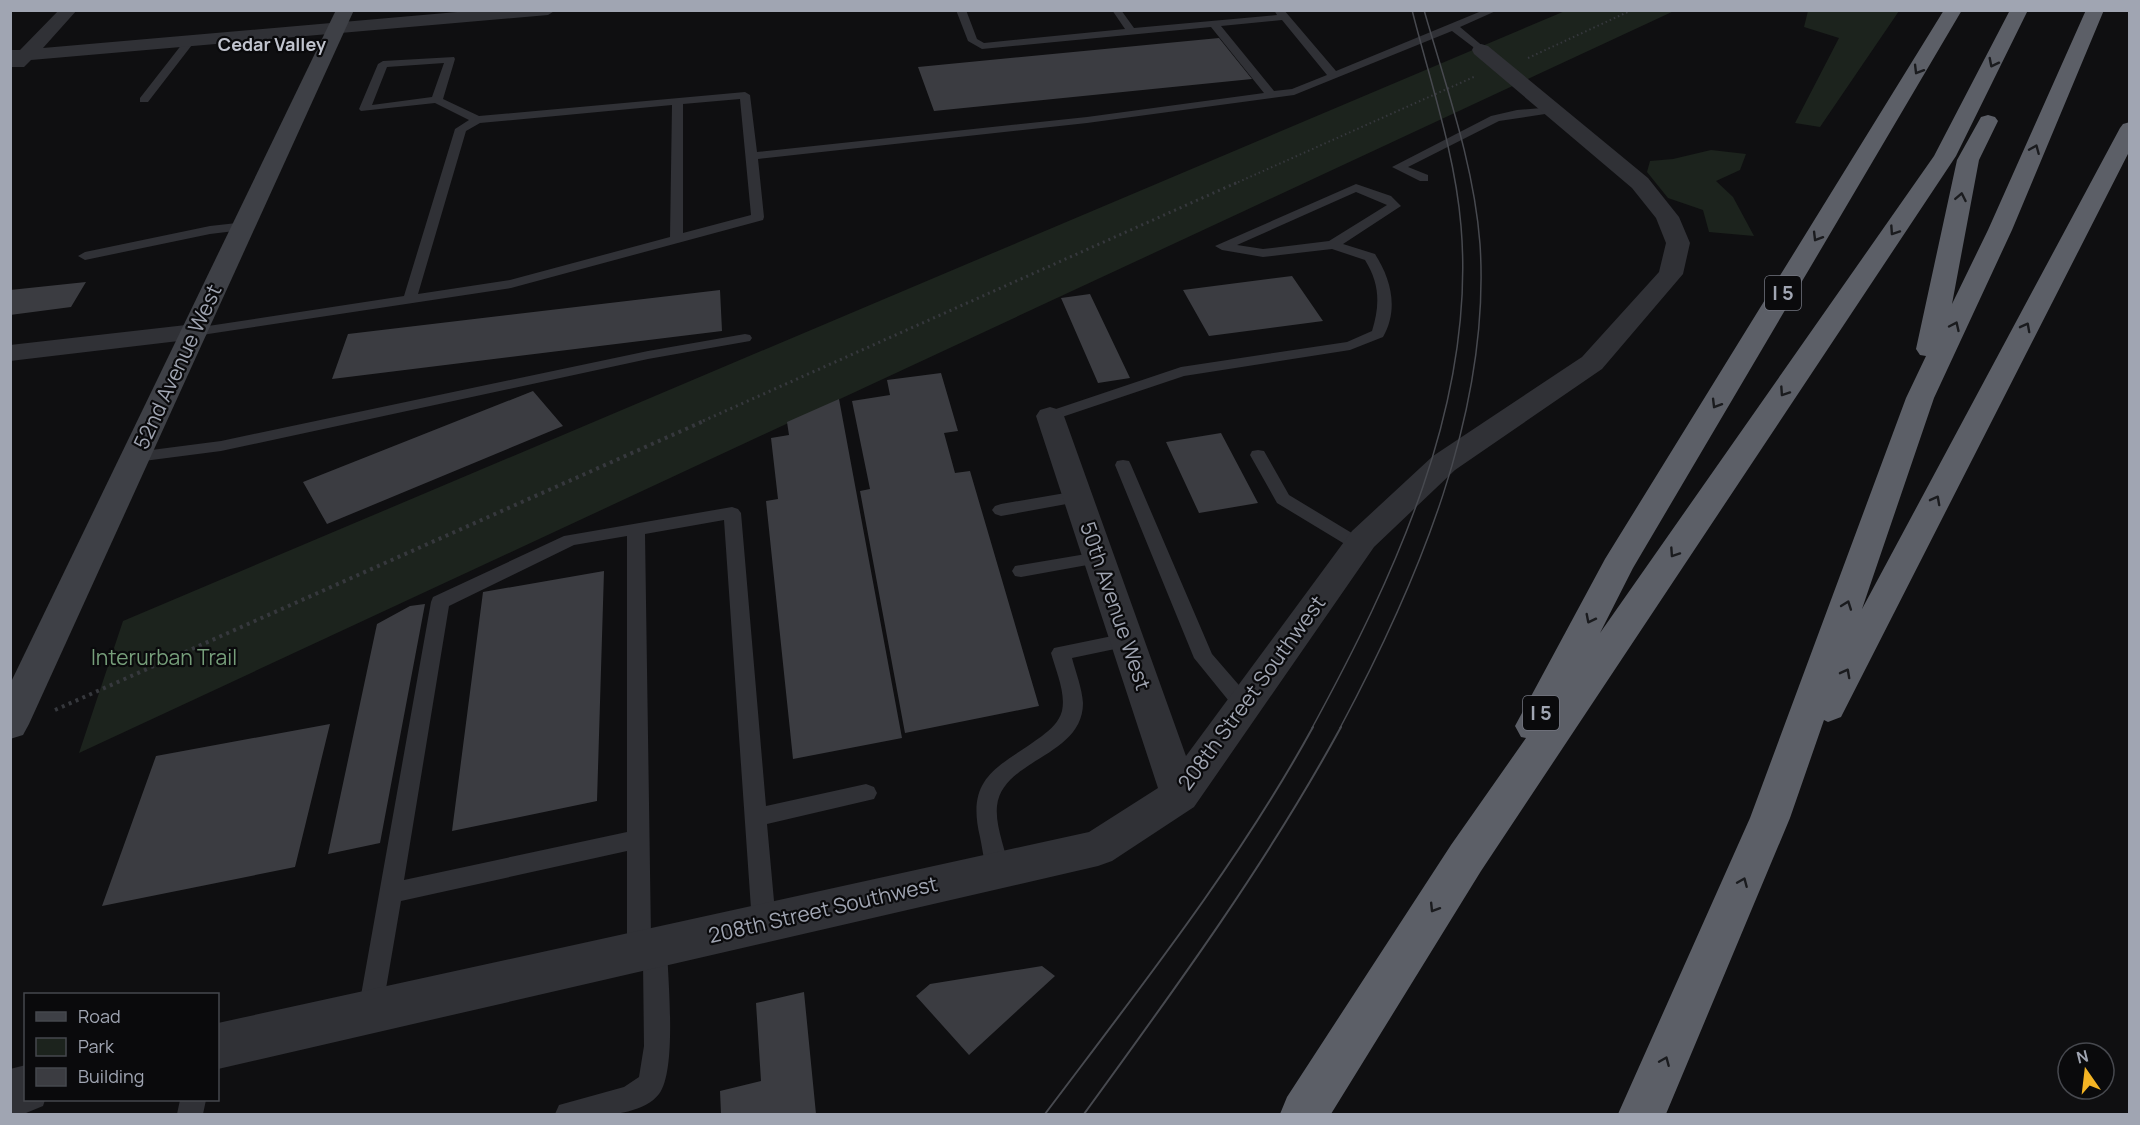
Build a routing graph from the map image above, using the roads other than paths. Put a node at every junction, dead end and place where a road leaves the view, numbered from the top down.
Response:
1 (69, 10) edge
2 (548, 10) edge
3 (961, 10) edge
4 (1116, 10) edge
5 (1494, 10) edge
6 (1953, 10) edge
7 (2095, 10) edge
8 (507, 12) edge
9 (1281, 14) edge
10 (2028, 16) edge
11 (341, 20) edge
12 (1214, 24) junction
13 (1454, 27) junction
14 (1132, 32) junction
15 (189, 42) junction
16 (1481, 50) joint
17 (2021, 53) dead end
18 (18, 56) edge
19 (10, 70) edge
20 (1334, 76) junction
21 (1271, 95) junction
22 (144, 100) dead end
23 (437, 100) junction
24 (678, 101) junction
25 (1995, 107) dead end
26 (1554, 110) junction
27 (477, 120) junction
28 (2130, 128) edge
29 (752, 156) junction
30 (1424, 178) dead end
31 (246, 226) junction
32 (676, 239) junction
33 (1333, 245) junction
34 (85, 256) dead end
35 (410, 299) junction
36 (195, 332) junction
37 (745, 338) dead end
38 (10, 353) edge
39 (1920, 398) junction
40 (1050, 416) joint
41 (1257, 455) dead end
42 (136, 457) junction
43 (1123, 465) dead end
44 (1077, 497) junction
45 (1001, 510) dead end
46 (636, 529) junction
47 (1359, 545) junction
48 (1098, 558) junction
49 (1021, 571) dead end
50 (1127, 640) junction
51 (1244, 705) junction
52 (10, 724) edge
53 (866, 793) dead end
54 (1180, 795) junction
55 (756, 816) junction
56 (1770, 818) junction
57 (638, 839) junction
58 (1466, 858) junction
59 (998, 870) junction
60 (390, 892) junction
61 (764, 923) junction
62 (647, 950) junction
63 (370, 1012) junction
64 (219, 1046) edge
65 (568, 1114) edge
66 (1304, 1114) edge
67 (1642, 1114) edge

1 - 18 street
2 - 8 street
3 - 14 lane
4 - 14 lane
5 - 13 lane
6 -> 58 highway, I 5
39 -> 7 highway
8 - 11 street
9 - 12 lane
9 - 20 lane
10 - 17 highway
10 -> 58 highway
11 - 15 street
11 - 31 street, 52nd Avenue West
12 - 14 lane
12 - 21 lane
13 - 16 lane
13 - 20 lane
15 - 18 street
15 - 22 lane
16 - 26 street, 208th Street Southwest
18 - 19 street
20 - 21 lane
21 - 29 lane
23 - 23 lane
23 - 27 lane
24 - 27 lane
24 - 29 lane
24 - 32 lane
39 -> 25 highway
26 - 30 lane
26 - 47 street, 208th Street Southwest
27 - 35 lane
56 -> 28 highway
29 - 32 lane
31 - 34 lane
31 - 36 street, 52nd Avenue West
32 - 35 lane
33 - 33 lane
33 - 40 lane
35 - 36 lane
36 - 38 street
36 - 42 street, 52nd Avenue West
37 - 42 lane
56 -> 39 highway
40 - 44 street, 50th Avenue West
41 - 47 lane
42 - 52 street, 52nd Avenue West
43 - 51 lane
44 - 45 lane
44 - 48 street, 50th Avenue West
46 - 55 lane
46 - 57 lane
46 - 60 lane
47 - 51 street, 208th Street Southwest
48 - 49 lane
48 - 50 street, 50th Avenue West
50 - 54 street, 50th Avenue West
50 - 59 lane
51 - 54 street, 208th Street Southwest
53 - 55 lane
54 - 59 street, 208th Street Southwest
55 - 61 lane
67 -> 56 highway
57 - 60 lane
57 - 62 lane
58 -> 66 highway, I 5
59 - 61 street, 208th Street Southwest
60 - 63 lane
61 - 62 street, 208th Street Southwest
62 - 63 street, 208th Street Southwest
62 - 65 lane
63 - 64 street, 208th Street Southwest

